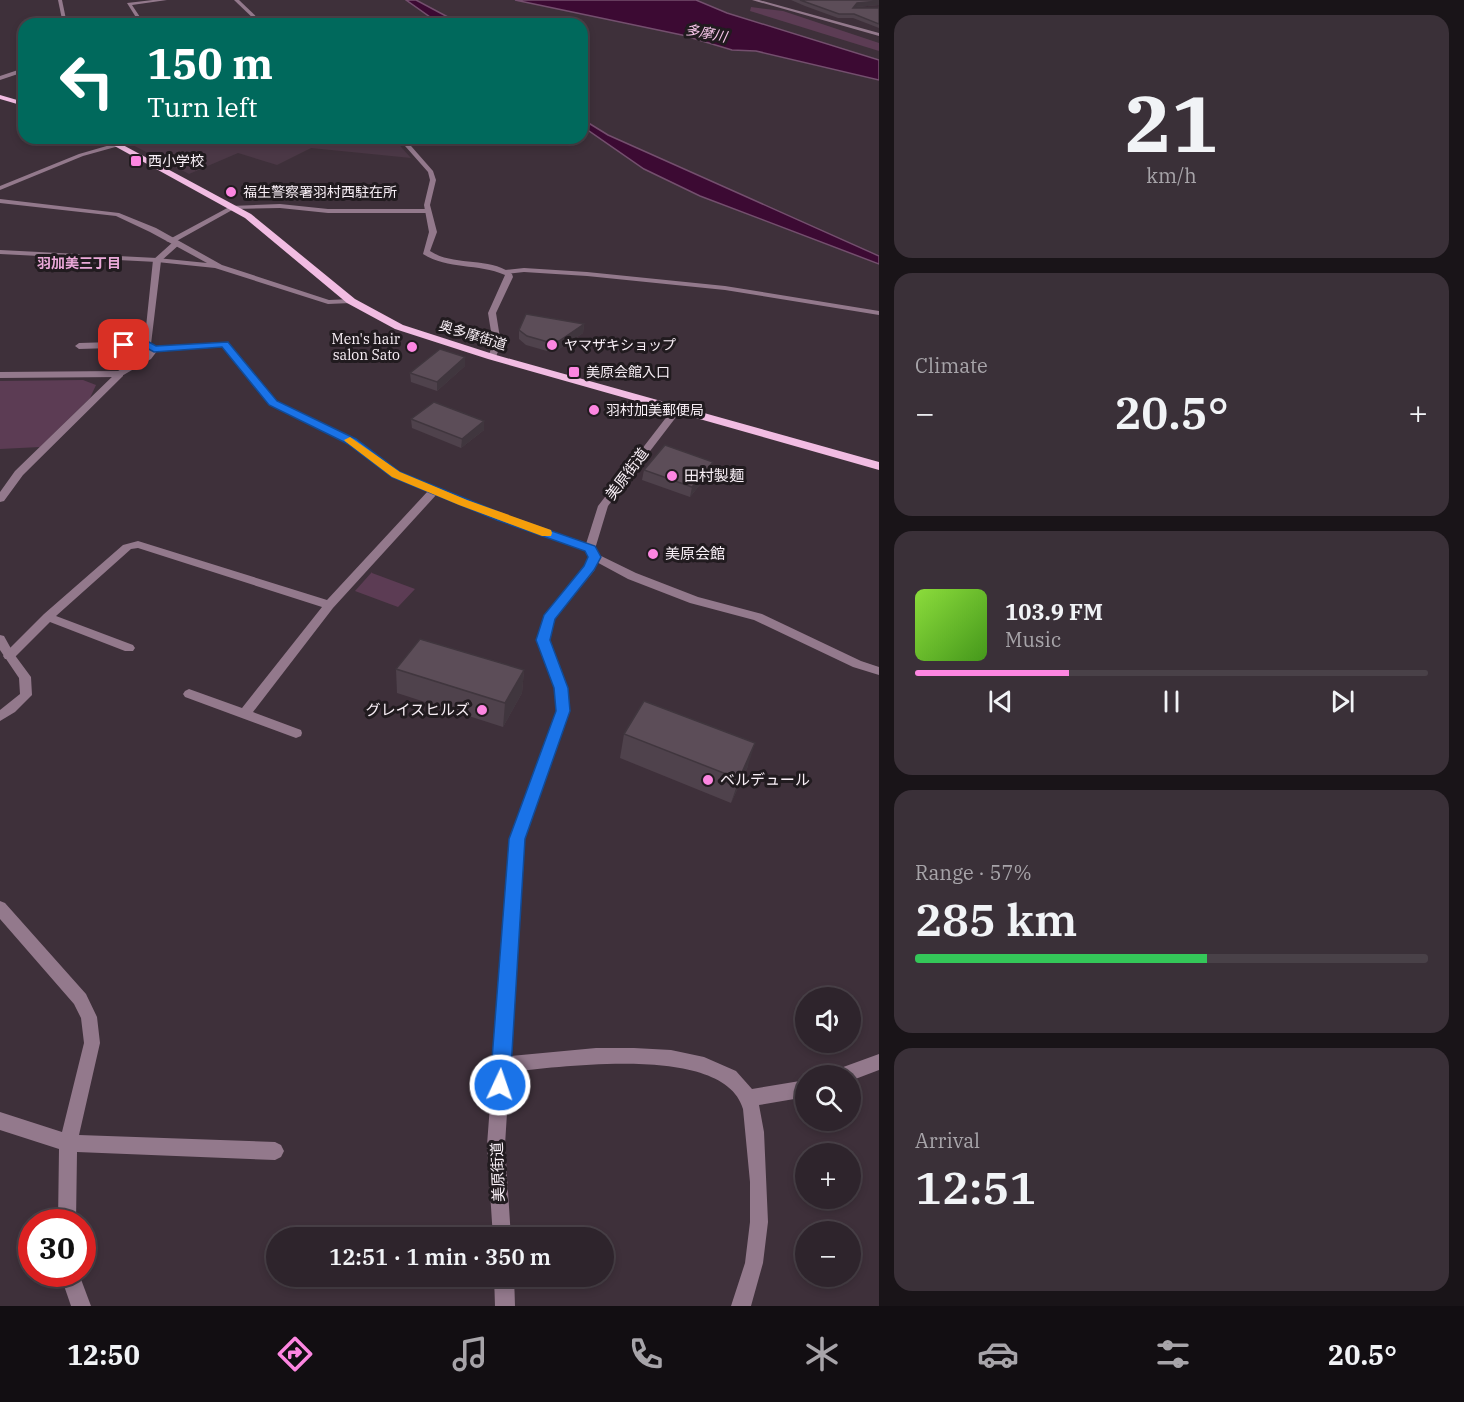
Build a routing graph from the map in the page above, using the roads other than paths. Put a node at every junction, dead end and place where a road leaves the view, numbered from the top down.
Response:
1 (60, 0) edge
2 (165, 0) edge
3 (236, 0) edge
4 (754, 0) edge
5 (64, 18) edge
6 (139, 18) edge
7 (256, 18) edge
8 (879, 35) edge
9 (18, 72) edge
10 (0, 78) edge
11 (0, 97) edge
12 (18, 102) edge
13 (406, 144) edge
14 (117, 145) joint
15 (0, 188) edge
16 (0, 201) edge
17 (233, 207) junction
18 (427, 211) junction
19 (173, 243) junction
20 (0, 252) edge
21 (157, 260) junction
22 (219, 267) junction
23 (505, 272) junction
24 (351, 302) junction
25 (879, 313) edge
26 (79, 346) dead end
27 (150, 346) junction
28 (492, 357) junction
29 (120, 374) junction
30 (0, 375) edge
31 (678, 408) junction
32 (879, 466) edge
33 (434, 491) junction
34 (0, 499) edge
35 (592, 553) junction
36 (329, 605) junction
37 (48, 617) junction
38 (0, 639) edge
39 (129, 648) dead end
40 (9, 656) junction
41 (879, 671) edge
42 (189, 694) dead end
43 (245, 714) junction
44 (0, 716) edge
45 (296, 733) dead end
46 (0, 909) edge
47 (879, 1062) edge
48 (501, 1065) junction
49 (861, 1069) edge
50 (795, 1090) edge
51 (749, 1098) junction
52 (0, 1121) edge
53 (68, 1143) junction
54 (275, 1151) dead end
55 (67, 1209) edge
56 (501, 1227) edge
57 (74, 1287) edge
58 (504, 1287) edge
59 (81, 1306) edge
60 (505, 1306) edge
61 (741, 1306) edge

1 - 5 street
2 - 6 street
3 - 7 street
4 - 8 street
9 - 10 street
11 - 12 main road
13 - 18 street
14 - 15 street
14 - 17 main road, 奥多摩街道
16 - 19 street
17 - 18 street
17 - 19 street
17 - 24 main road, 奥多摩街道
18 - 23 street
19 - 21 street
19 - 22 street
20 - 21 street
21 - 22 street
21 - 27 street
22 - 24 street
23 - 25 street
23 - 28 street
24 - 28 main road, 奥多摩街道
26 - 27 street
27 - 29 street
27 - 33 street
28 - 31 main road, 奥多摩街道
29 - 30 street
29 - 34 street
31 - 32 main road, 奥多摩街道
31 - 35 street, 美原街道
33 - 35 street
33 - 36 street
35 - 41 street
35 - 48 street, 美原街道
36 - 37 street
36 - 43 street
37 - 39 street
37 - 40 street
38 - 40 street
40 - 44 street
42 - 43 street
43 - 45 street
46 - 53 street
47 - 49 street
48 - 51 street
48 - 56 street, 美原街道
50 - 51 street
51 - 61 street
52 - 53 street
53 - 54 street
53 - 55 street
57 - 59 street
58 - 60 street

